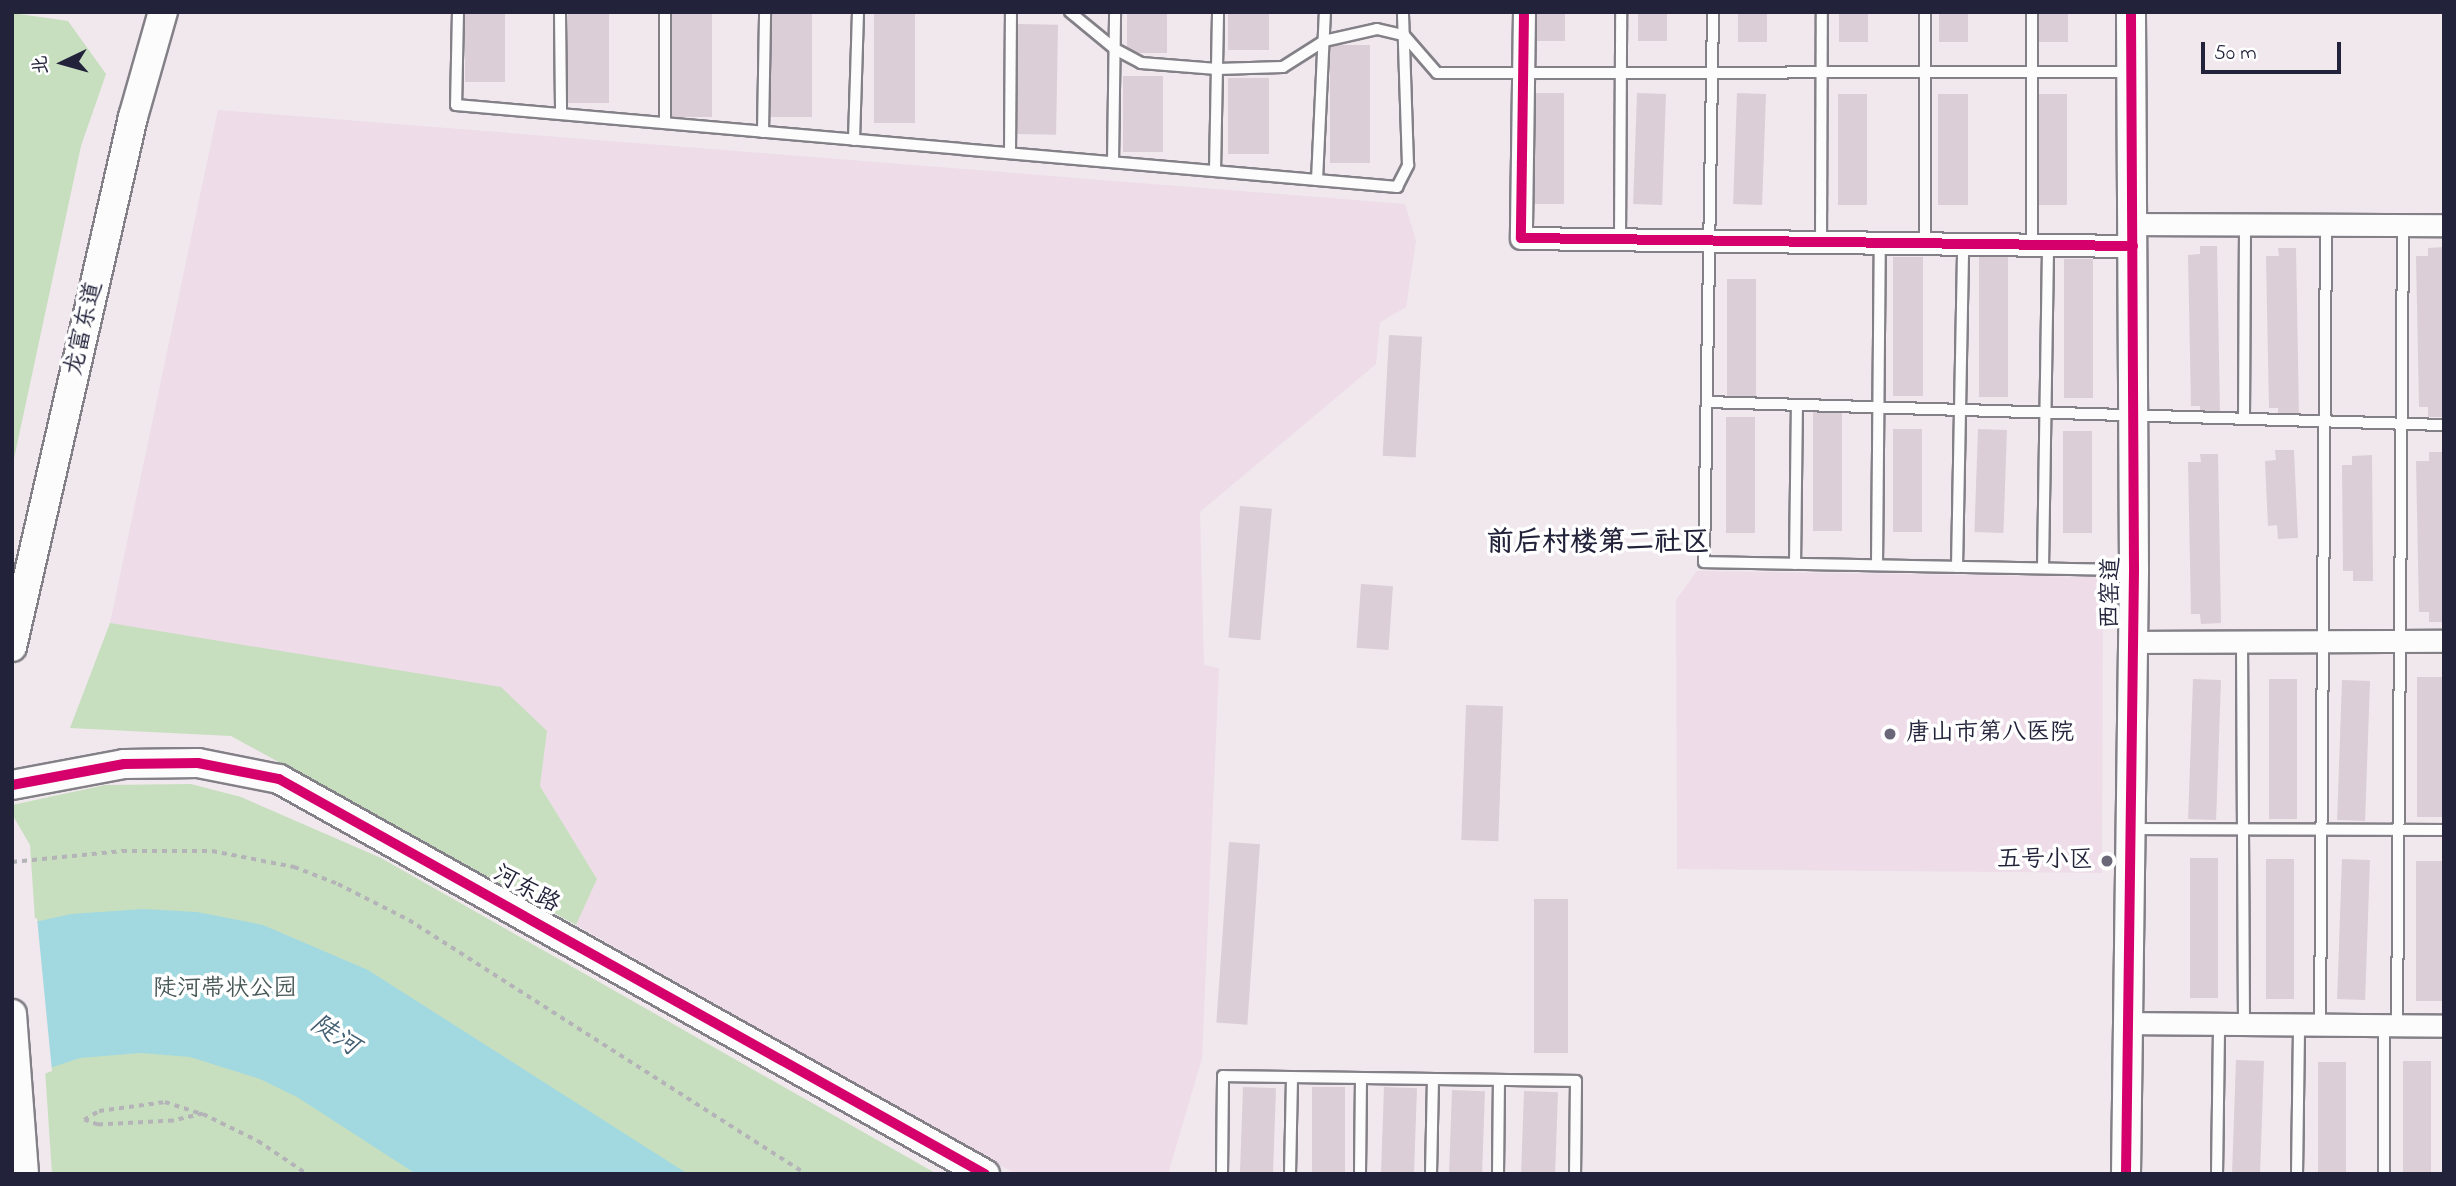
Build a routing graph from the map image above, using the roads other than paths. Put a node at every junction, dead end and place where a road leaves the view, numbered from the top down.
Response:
1 (163, 12) edge
2 (458, 12) edge
3 (561, 12) edge
4 (665, 12) edge
5 (765, 12) edge
6 (858, 12) edge
7 (1011, 12) edge
8 (1070, 12) edge
9 (1115, 12) edge
10 (1218, 12) edge
11 (1325, 12) edge
12 (1404, 12) edge
13 (1524, 12) edge
14 (1621, 12) edge
15 (1713, 12) edge
16 (1822, 12) edge
17 (1925, 12) edge
18 (2032, 12) edge
19 (2132, 12) edge
20 (1404, 35) junction
21 (1324, 41) junction
22 (1115, 49) junction
23 (1217, 69) junction
24 (1925, 72) junction
25 (2032, 72) junction
26 (2132, 72) junction
27 (1523, 73) junction
28 (1620, 73) junction
29 (1712, 73) junction
30 (1822, 73) junction
31 (561, 114) junction
32 (665, 123) junction
33 (763, 132) junction
34 (854, 140) junction
35 (1010, 153) junction
36 (1113, 162) junction
37 (1215, 171) junction
38 (1317, 180) junction
39 (2245, 225) junction
40 (2326, 225) junction
41 (2403, 225) junction
42 (2444, 225) edge
43 (2133, 235) junction
44 (1620, 240) junction
45 (1710, 241) junction
46 (1821, 242) junction
47 (1880, 243) junction
48 (1925, 243) junction
49 (1963, 244) junction
50 (2040, 245) junction
51 (1707, 402) junction
52 (1797, 405) junction
53 (1880, 407) junction
54 (1960, 410) junction
55 (2047, 413) junction
56 (2134, 415) junction
57 (2244, 419) junction
58 (2322, 421) junction
59 (2402, 424) junction
60 (2444, 425) edge
61 (1795, 564) junction
62 (1877, 565) junction
63 (1957, 567) junction
64 (2043, 568) junction
65 (2134, 570) junction
66 (2242, 641) junction
67 (2322, 641) junction
68 (2400, 641) junction
69 (2444, 641) edge
70 (2132, 642) junction
71 (12, 648) edge
72 (12, 785) edge
73 (2243, 828) junction
74 (2321, 828) junction
75 (2130, 829) junction
76 (2397, 829) junction
77 (2444, 830) edge
78 (12, 1014) edge
79 (2128, 1023) junction
80 (2219, 1024) junction
81 (2244, 1024) junction
82 (2309, 1025) junction
83 (2390, 1026) junction
84 (2444, 1026) edge
85 (1292, 1077) junction
86 (1361, 1078) junction
87 (1433, 1079) junction
88 (1499, 1080) junction
89 (24, 1162) edge
90 (985, 1174) edge
91 (1222, 1174) edge
92 (1290, 1174) edge
93 (1360, 1174) edge
94 (1431, 1174) edge
95 (1498, 1174) edge
96 (1575, 1174) edge
97 (2126, 1174) edge
98 (2217, 1174) edge
99 (2297, 1174) edge
100 (2384, 1174) edge

1 - 71 street, 龙富东道
2 - 31 lane
3 - 31 lane
4 - 32 lane
5 - 33 lane
6 - 34 lane
7 - 35 lane
8 - 22 lane
9 - 22 lane
10 - 23 lane
11 - 21 lane
12 - 20 lane
13 - 27 street
14 - 28 lane
15 - 29 lane
16 - 30 lane
17 - 24 lane
18 - 25 lane
19 - 26 street, 西窑道
20 - 21 lane
20 - 27 lane
20 - 38 lane
21 - 23 lane
21 - 38 lane
22 - 23 lane
22 - 36 lane
23 - 37 lane
24 - 25 lane
24 - 30 lane
24 - 48 lane
25 - 26 lane
25 - 50 lane
26 - 43 street, 西窑道
27 - 28 lane
27 - 44 street
28 - 29 lane
28 - 44 lane
29 - 30 lane
29 - 45 lane
30 - 46 lane
31 - 32 lane
32 - 33 lane
33 - 34 lane
34 - 35 lane
35 - 36 lane
36 - 37 lane
37 - 38 lane
39 - 40 street
39 - 43 street
39 - 57 lane
40 - 41 street
40 - 58 lane
41 - 42 street
41 - 59 lane
43 - 50 street
43 - 56 street, 西窑道
44 - 45 street
45 - 46 street
45 - 51 lane
46 - 47 street
47 - 48 street
47 - 53 lane
48 - 49 street
49 - 50 street
49 - 54 lane
50 - 55 lane
51 - 52 lane
51 - 61 lane
52 - 53 lane
52 - 61 lane
53 - 54 lane
53 - 62 lane
54 - 55 lane
54 - 63 lane
55 - 56 lane
55 - 64 lane
56 - 57 lane
56 - 65 street, 西窑道
57 - 58 lane
58 - 59 lane
58 - 67 lane
59 - 60 lane
59 - 68 lane
61 - 62 lane
62 - 63 lane
63 - 64 lane
64 - 65 lane
65 - 70 street, 西窑道
66 - 67 street
66 - 70 street
66 - 73 lane
67 - 68 street
67 - 74 lane
68 - 69 street
68 - 76 lane
70 - 75 street, 西窑道
72 - 90 street, 河东路
73 - 74 lane
73 - 75 lane
73 - 81 lane
74 - 76 lane
74 - 82 lane
75 - 79 street, 西窑道
76 - 77 lane
76 - 83 lane
78 - 89 street
79 - 80 street
79 - 97 street, 西窑道
80 - 81 street
80 - 98 lane
81 - 82 street
82 - 83 street
82 - 99 lane
83 - 84 street
83 - 100 lane
85 - 86 lane
85 - 91 lane
85 - 92 lane
86 - 87 lane
86 - 93 lane
87 - 88 lane
87 - 94 lane
88 - 95 lane
88 - 96 lane

